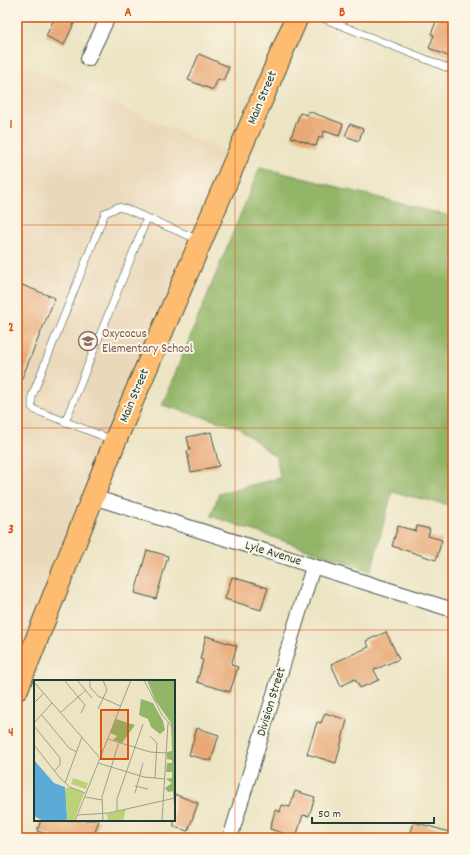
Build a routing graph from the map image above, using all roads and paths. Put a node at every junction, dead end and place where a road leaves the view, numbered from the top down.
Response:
1 (108, 17) edge
2 (297, 17) edge
3 (320, 17) edge
4 (88, 59) dead end
5 (453, 70) edge
6 (147, 218) junction
7 (201, 241) junction
8 (65, 422) junction
9 (116, 441) junction
10 (93, 497) junction
11 (314, 567) junction
12 (453, 610) edge
13 (17, 689) edge
14 (230, 838) edge

1 - 4 street
2 - 7 highway, Main Street
3 - 5 lane
6 - 7 lane
6 - 8 lane
6 - 8 lane
7 - 9 highway, Main Street
8 - 9 lane
9 - 10 highway, Main Street
10 - 11 street, Lyle Avenue
10 - 13 highway, Main Street
11 - 12 street, Lyle Avenue
11 - 14 street, Division Street

